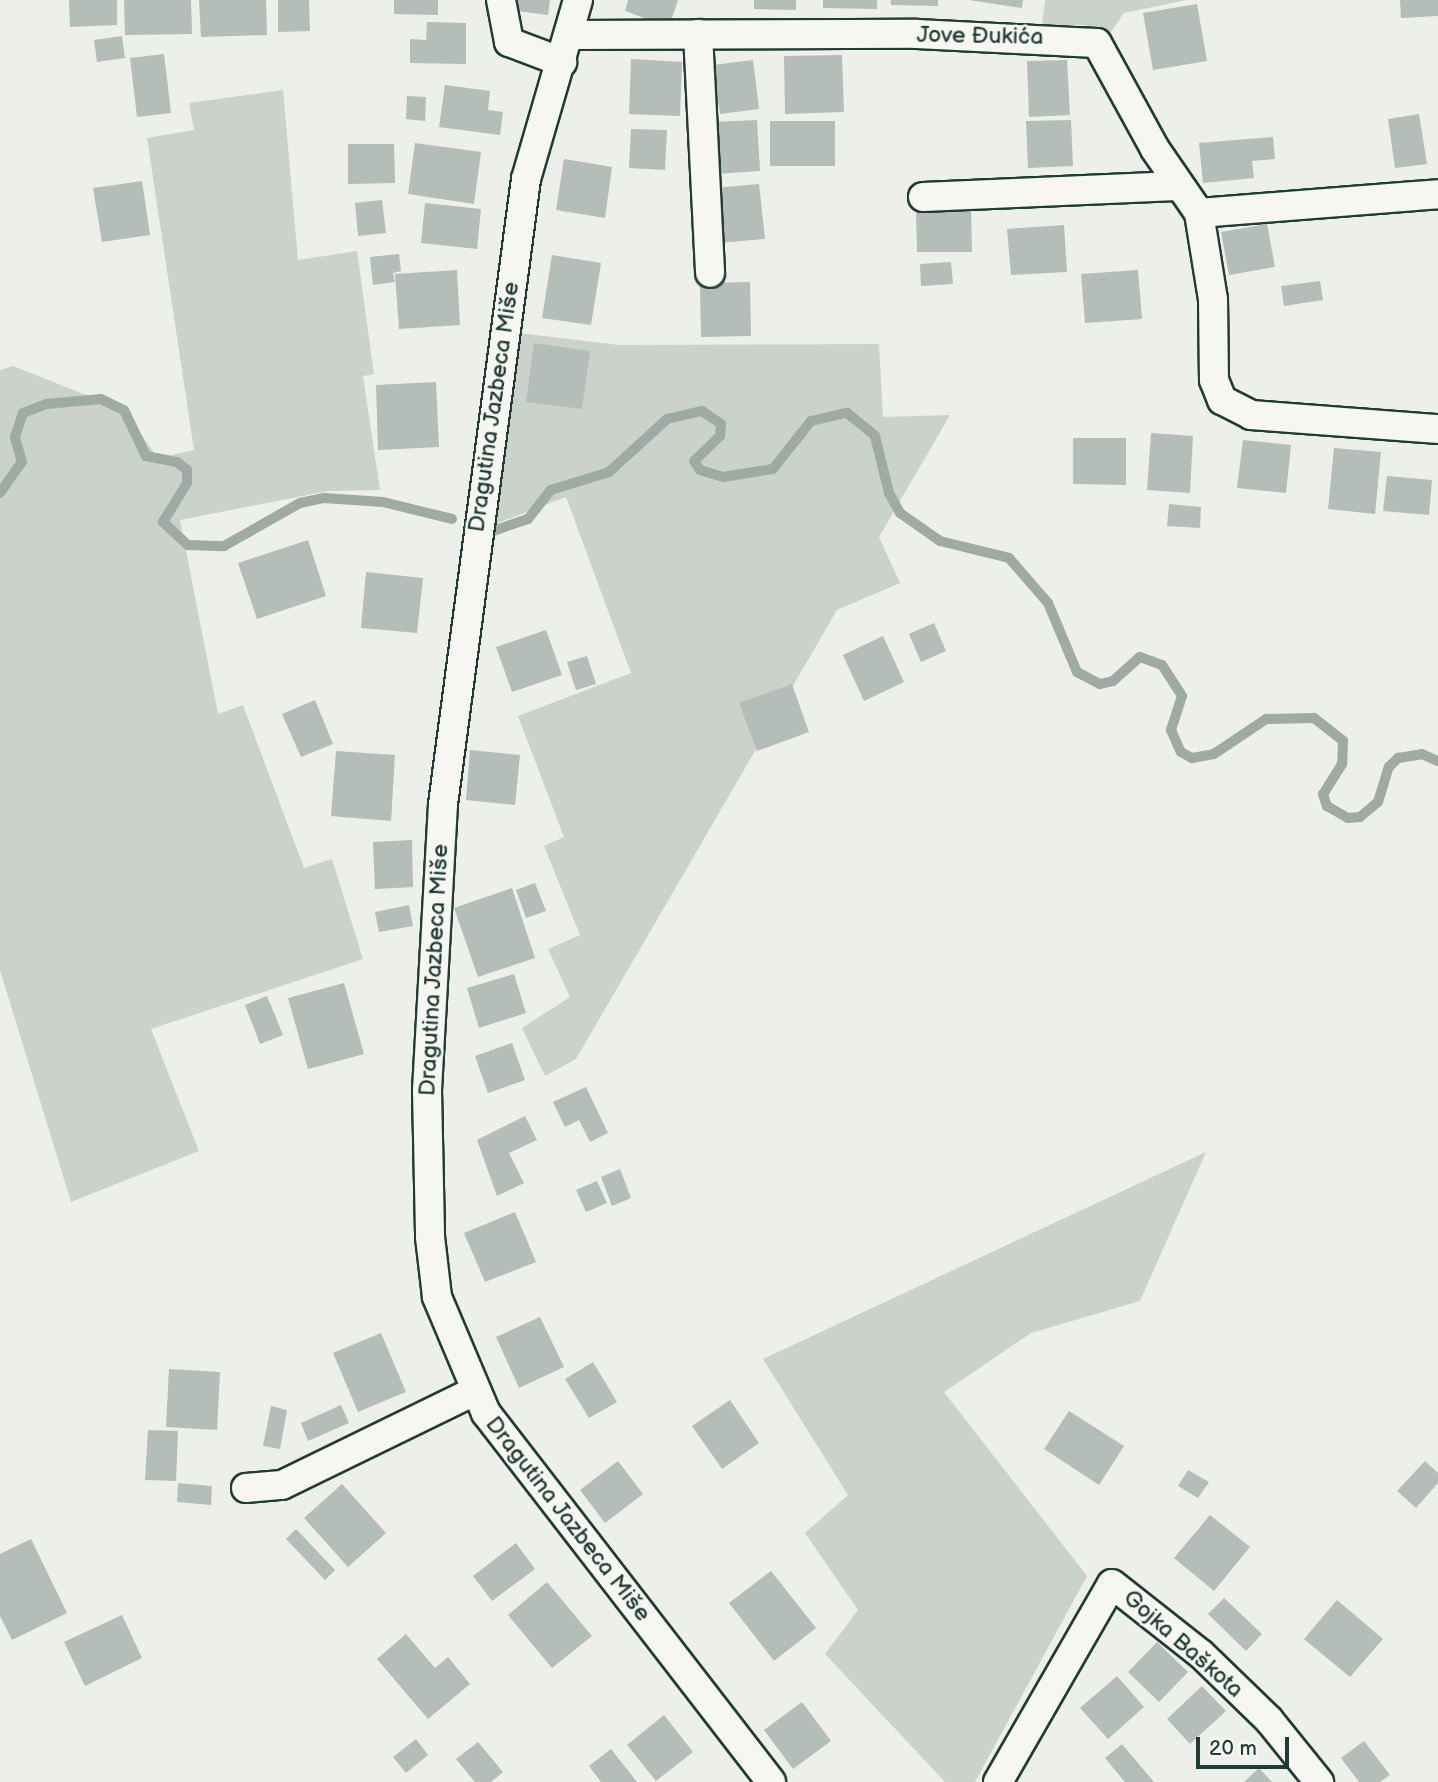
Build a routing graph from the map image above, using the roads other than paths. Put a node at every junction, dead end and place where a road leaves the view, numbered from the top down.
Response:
1 (501, 0) edge
2 (578, 0) edge
3 (698, 34) junction
4 (565, 49) junction
5 (1177, 186) junction
6 (1438, 194) edge
7 (923, 197) dead end
8 (1199, 213) junction
9 (710, 273) dead end
10 (1438, 429) edge
11 (475, 1391) junction
12 (246, 1488) dead end
13 (771, 1782) edge
14 (998, 1782) edge
15 (1319, 1782) edge

1 - 4 street
2 - 4 street, Dragutina Jazbeca Miše
3 - 4 street, Jove Đukića
3 - 5 street, Jove Đukića
3 - 9 street
4 - 11 street, Dragutina Jazbeca Miše
5 - 7 street
5 - 8 street, Jove Đukića
6 - 8 street
8 - 10 street, Jove Đukića
11 - 12 street
11 - 13 street, Dragutina Jazbeca Miše
14 - 15 street, Gojka Baškota

